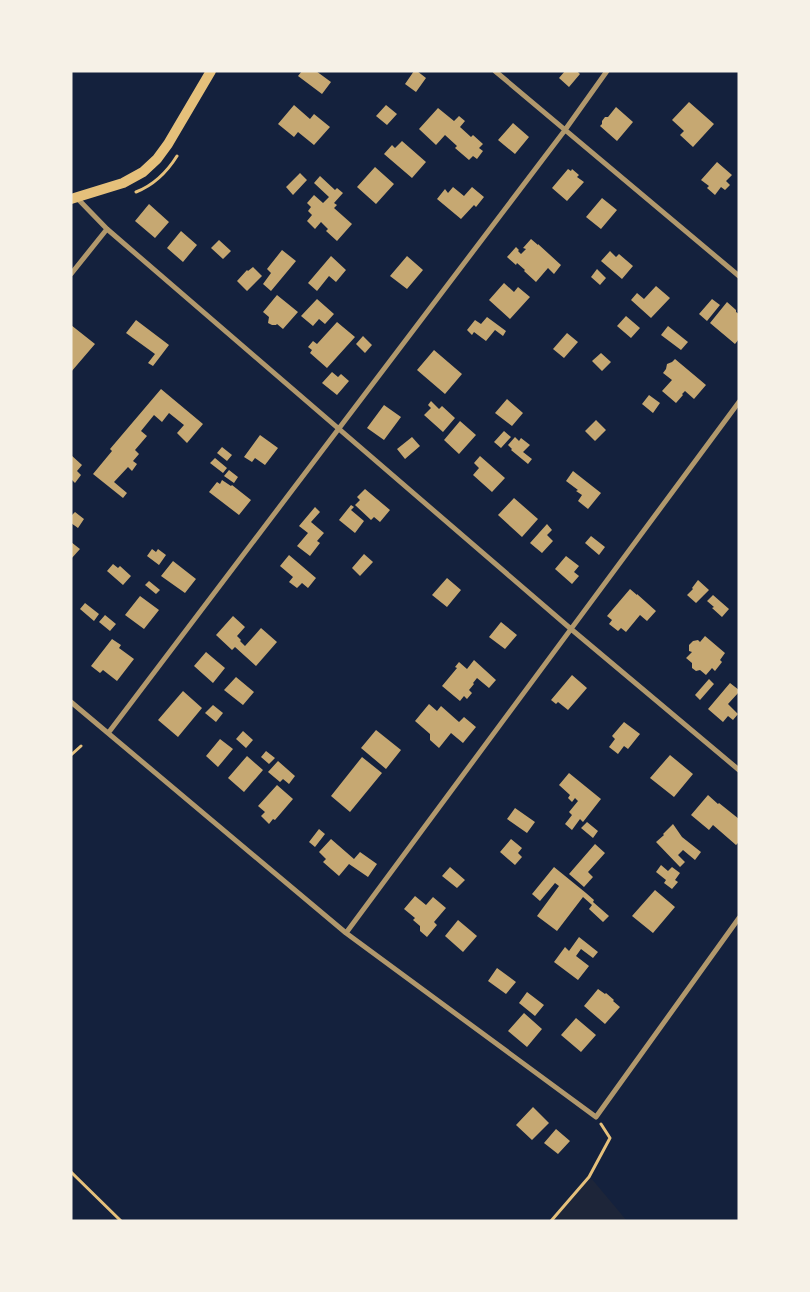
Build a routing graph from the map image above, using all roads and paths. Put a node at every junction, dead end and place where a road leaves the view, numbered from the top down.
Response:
1 (211, 71) edge
2 (495, 71) edge
3 (607, 71) edge
4 (565, 130) junction
5 (74, 198) edge
6 (107, 229) junction
7 (71, 274) edge
8 (739, 276) edge
9 (739, 402) edge
10 (338, 430) junction
11 (570, 630) junction
12 (71, 702) edge
13 (109, 732) junction
14 (81, 746) dead end
15 (71, 755) edge
16 (739, 770) edge
17 (739, 918) edge
18 (346, 933) junction
19 (596, 1117) junction
20 (71, 1172) edge
21 (121, 1221) edge
22 (551, 1221) edge

1 - 5 main road
2 - 4 street
3 - 4 street
4 - 8 street
4 - 10 street
5 - 6 street
6 - 7 street
6 - 10 street
9 - 11 street
10 - 11 street
10 - 13 street
11 - 16 street
11 - 18 street
12 - 13 street
13 - 18 street
14 - 15 path
17 - 19 street
18 - 19 street
19 - 22 path
20 - 21 path

